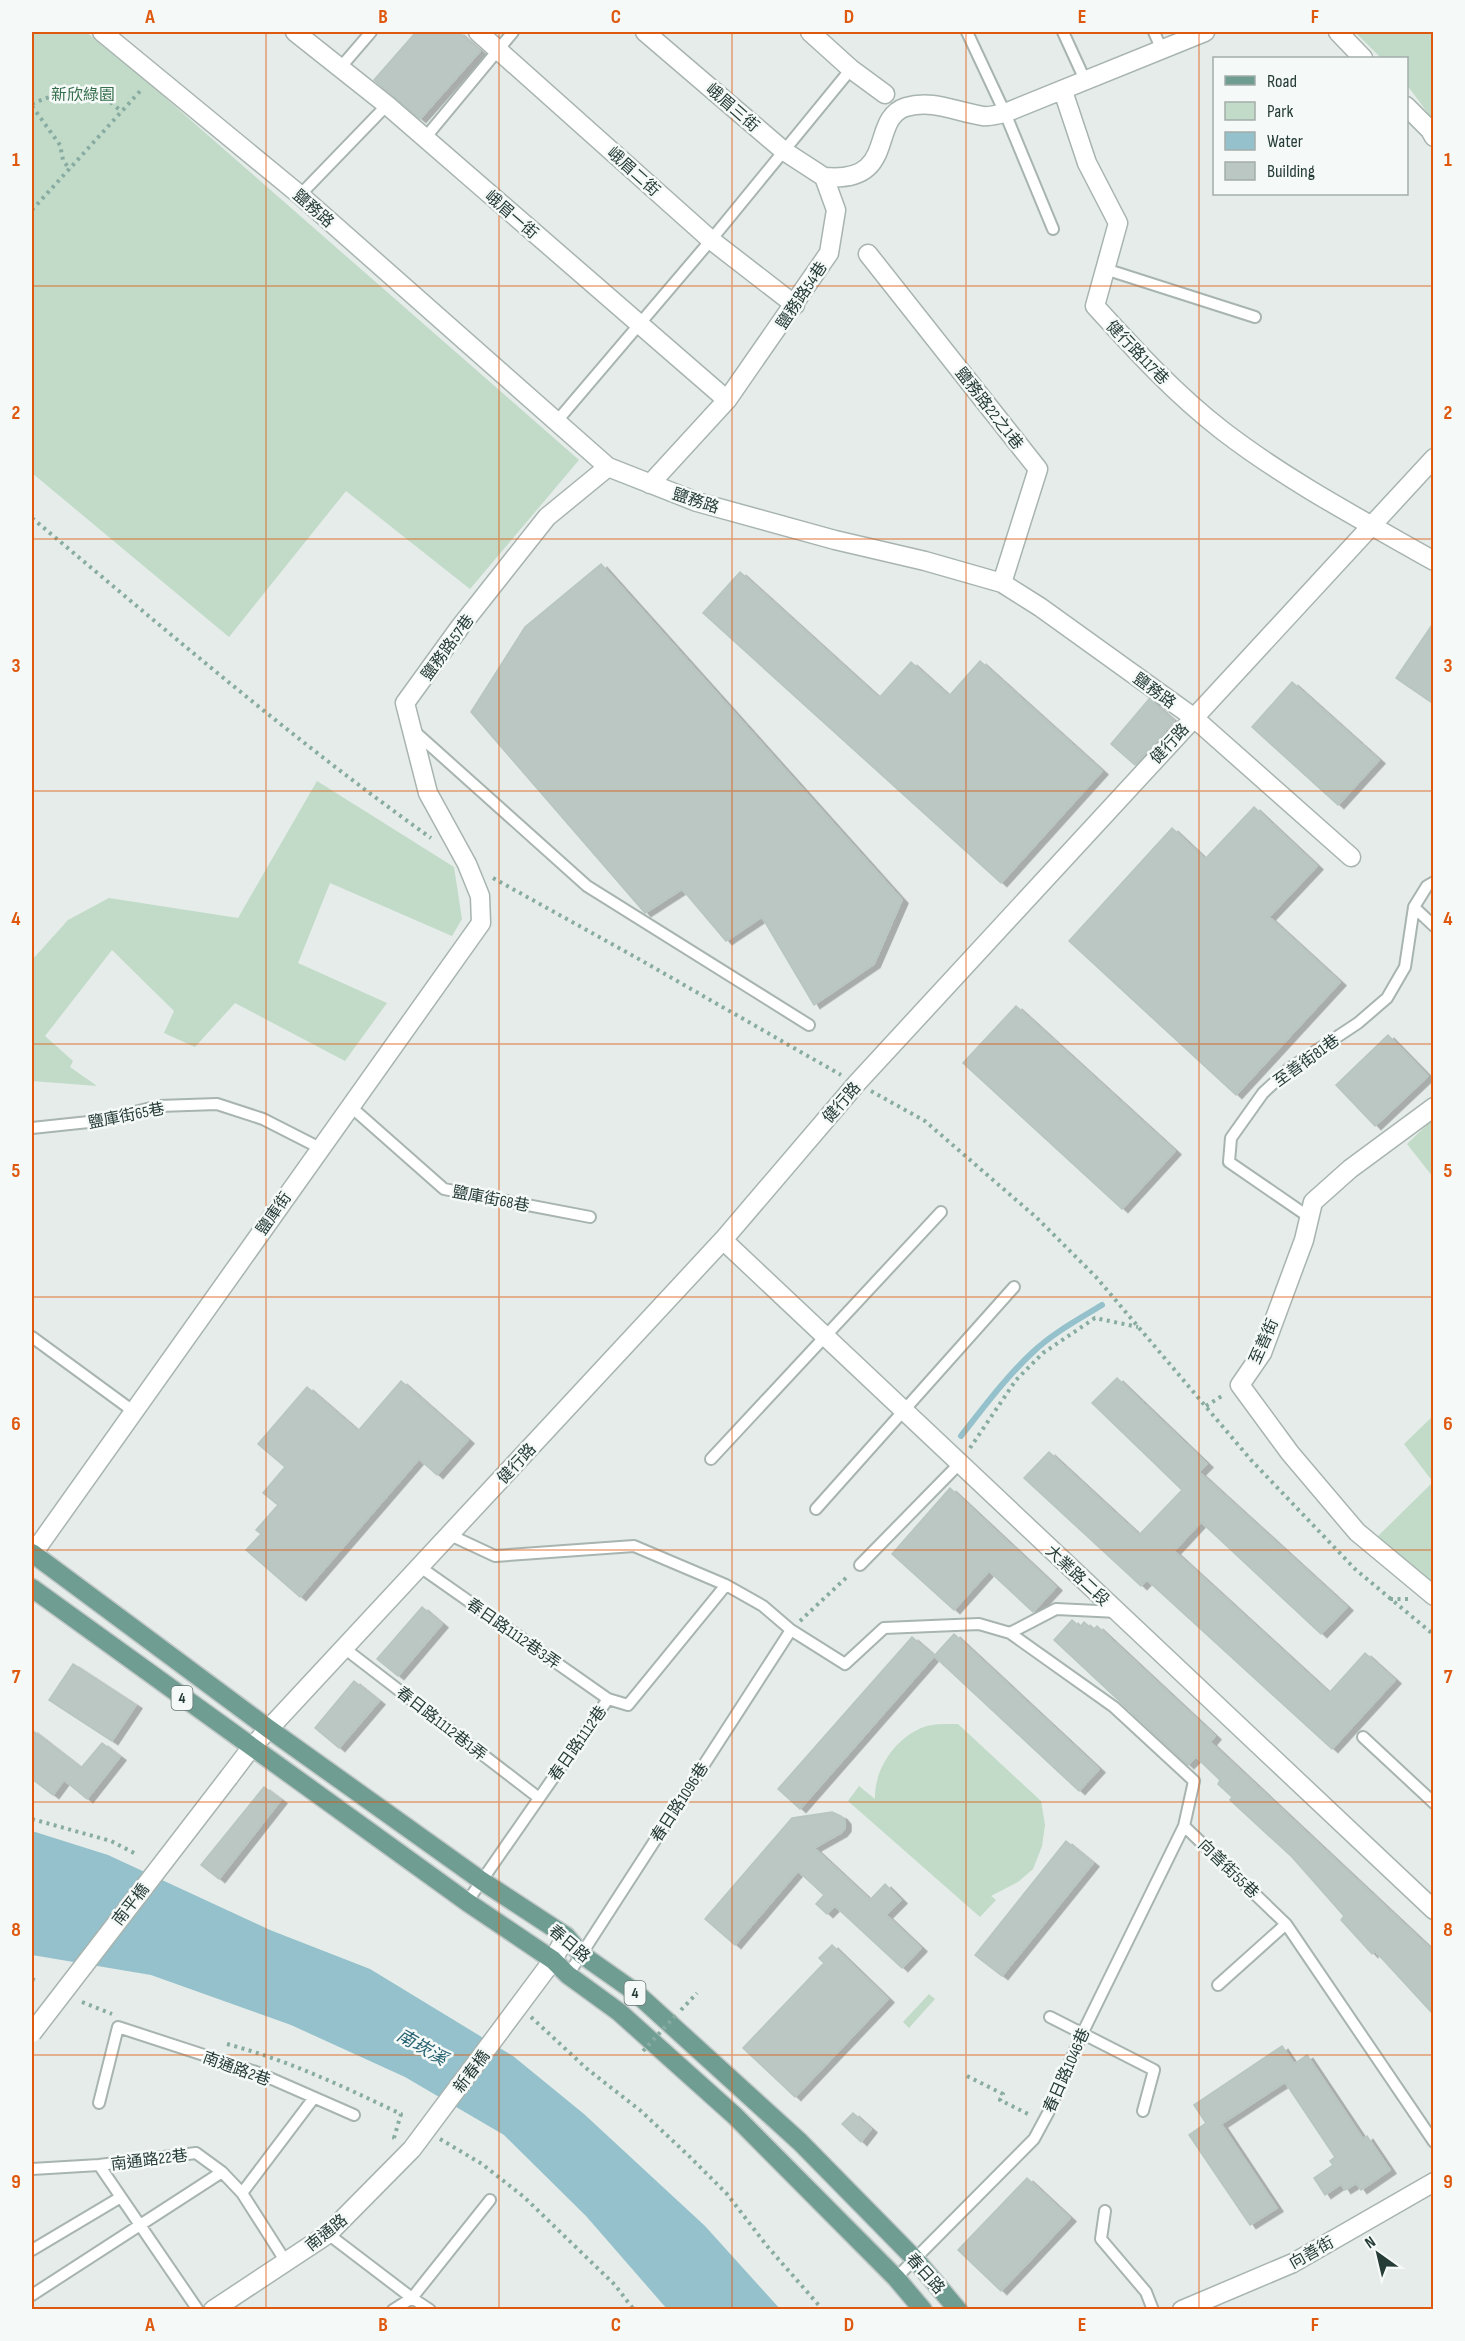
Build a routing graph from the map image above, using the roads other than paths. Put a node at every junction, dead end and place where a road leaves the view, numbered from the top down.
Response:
1 (102, 32) edge
2 (296, 32) edge
3 (371, 32) edge
4 (478, 32) edge
5 (513, 32) edge
6 (645, 32) edge
7 (810, 32) edge
8 (967, 32) edge
9 (1064, 32) edge
10 (1154, 32) edge
11 (1205, 32) edge
12 (1338, 32) edge
13 (497, 49) junction
14 (1162, 50) junction
15 (1362, 57) edge
16 (340, 68) junction
17 (851, 69) junction
18 (1085, 80) junction
19 (1063, 91) junction
20 (885, 94) dead end
21 (387, 105) junction
22 (1408, 107) edge
23 (1005, 113) junction
24 (1434, 137) edge
25 (425, 138) junction
26 (784, 151) junction
27 (824, 177) junction
28 (300, 195) junction
29 (1053, 229) dead end
30 (711, 240) junction
31 (868, 254) dead end
32 (1106, 269) junction
33 (795, 305) junction
34 (1255, 317) dead end
35 (638, 324) junction
36 (727, 400) junction
37 (557, 421) junction
38 (1434, 458) edge
39 (608, 467) junction
40 (650, 484) junction
41 (1372, 526) junction
42 (1434, 561) edge
43 (1002, 584) junction
44 (1193, 717) junction
45 (412, 729) junction
46 (1351, 857) dead end
47 (467, 864) joint
48 (1434, 882) edge
49 (1414, 907) junction
50 (1434, 926) edge
51 (809, 1025) dead end
52 (350, 1106) junction
53 (1434, 1107) edge
54 (32, 1128) edge
55 (320, 1148) junction
56 (941, 1212) dead end
57 (590, 1217) dead end
58 (1309, 1217) junction
59 (723, 1240) junction
60 (1014, 1287) dead end
61 (825, 1336) junction
62 (32, 1337) edge
63 (904, 1410) junction
64 (132, 1411) junction
65 (951, 1455) junction
66 (711, 1460) dead end
67 (816, 1509) dead end
68 (450, 1535) junction
69 (32, 1554) edge
70 (860, 1565) road end
71 (420, 1567) junction
72 (726, 1585) junction
73 (32, 1588) edge
74 (1434, 1596) edge
75 (1118, 1612) junction
76 (790, 1629) junction
77 (1010, 1633) junction
78 (344, 1648) junction
79 (608, 1699) junction
80 (268, 1729) junction
81 (1363, 1737) dead end
82 (251, 1748) junction
83 (539, 1798) junction
84 (1434, 1803) edge
85 (1184, 1826) junction
86 (482, 1881) junction
87 (467, 1902) junction
88 (1434, 1910) edge
89 (1286, 1924) junction
90 (566, 1936) junction
91 (581, 1954) junction
92 (554, 1960) junction
93 (568, 1975) junction
94 (1218, 1985) dead end
95 (1050, 2017) dead end
96 (32, 2033) edge
97 (1082, 2034) junction
98 (313, 2099) junction
99 (99, 2103) dead end
100 (1143, 2111) dead end
101 (354, 2115) dead end
102 (428, 2136) joint
103 (1434, 2142) edge
104 (99, 2165) junction
105 (32, 2169) edge
106 (222, 2172) junction
107 (1432, 2186) edge
108 (242, 2193) junction
109 (121, 2197) junction
110 (490, 2200) dead end
111 (1105, 2211) dead end
112 (140, 2225) junction
113 (328, 2234) junction
114 (32, 2250) edge
115 (915, 2259) junction
116 (286, 2262) junction
117 (896, 2278) junction
118 (32, 2295) edge
119 (412, 2298) junction
120 (198, 2310) edge
121 (213, 2310) edge
122 (393, 2310) edge
123 (430, 2310) edge
124 (923, 2310) edge
125 (958, 2310) edge
126 (1153, 2310) edge
127 (1182, 2310) edge

1 - 28 street, 鹽務路
2 - 16 street, 峨眉一街
3 - 16 lane
4 - 13 street, 峨眉二街
5 - 13 lane
6 - 26 street, 峨眉三街
7 - 17 street
8 - 23 lane
9 - 18 lane
10 - 14 lane
11 - 14 street
12 - 15 street
13 - 25 lane
13 - 30 street, 峨眉二街
14 - 18 street
16 - 21 street, 峨眉一街
17 - 20 street
17 - 26 lane
18 - 19 street
19 - 23 street
19 - 32 street, 健行路117巷
21 - 25 street, 峨眉一街
21 - 28 lane
22 - 24 street
23 - 27 street
23 - 29 lane
25 - 35 street, 峨眉一街
26 - 27 street, 峨眉三街
26 - 30 lane
27 - 33 street, 鹽務路54巷
28 - 37 street, 鹽務路
30 - 33 street, 峨眉二街
30 - 35 lane
31 - 43 street, 鹽務路22之1巷
32 - 34 lane
32 - 41 street, 健行路117巷
33 - 36 street, 鹽務路54巷
35 - 36 street, 峨眉一街
35 - 37 lane
36 - 40 street, 鹽務路54巷
37 - 39 street, 鹽務路
38 - 41 street, 健行路
39 - 40 street, 鹽務路
39 - 45 street, 鹽務路57巷
40 - 43 street, 鹽務路
41 - 42 street
41 - 44 street, 健行路
43 - 44 street, 鹽務路
44 - 46 street, 鹽務路
44 - 59 street, 健行路
45 - 47 street, 鹽務路57巷
45 - 51 lane
47 - 52 street, 鹽庫街
48 - 49 lane, 至善街81巷
49 - 50 lane
49 - 58 lane, 至善街81巷
52 - 55 street, 鹽庫街
52 - 57 lane, 鹽庫街68巷
53 - 58 street, 至善街
54 - 55 lane, 鹽庫街65巷
55 - 64 street, 鹽庫街
56 - 61 lane
58 - 74 street, 至善街
59 - 61 street, 大業路二段
59 - 68 street, 健行路
60 - 63 lane
61 - 63 street, 大業路二段
61 - 66 lane
62 - 64 lane
63 - 65 street, 大業路二段
63 - 67 lane
64 - 69 street, 鹽庫街
65 - 70 lane
65 - 75 street, 大業路二段
68 - 71 street, 健行路
68 - 72 lane
69 - 80 main road, 春日路 / 4
71 - 78 street, 健行路
71 - 79 lane, 春日路1112巷3弄
72 - 76 lane
72 - 79 lane, 春日路1112巷
73 - 82 main road, 春日路 / 4
75 - 77 lane
75 - 88 street, 大業路二段
76 - 77 lane
76 - 91 lane, 春日路1096巷
77 - 85 lane, 向善街55巷
78 - 80 street, 健行路
78 - 83 lane, 春日路1112巷1弄
79 - 83 lane, 春日路1112巷
80 - 82 street, 健行路
80 - 86 main road, 春日路 / 4
81 - 84 lane
82 - 87 main road, 春日路 / 4
82 - 96 street, 南平橋, bridge
83 - 86 lane, 春日路1112巷
85 - 89 lane, 向善街55巷
85 - 97 lane, 春日路1046巷
86 - 87 lane, 春日路1112巷
86 - 90 main road, 春日路 / 4
87 - 92 main road, 春日路 / 4
89 - 94 lane
89 - 103 lane, 向善街55巷
90 - 91 main road, 春日路 / 4
90 - 92 street
91 - 93 lane, 春日路1096巷
91 - 115 main road, 春日路 / 4
92 - 93 main road, 春日路 / 4
92 - 102 street, 新春橋
93 - 117 main road, 春日路 / 4
95 - 97 lane
97 - 100 lane
97 - 115 lane, 春日路1046巷
98 - 99 lane, 南通路2巷
98 - 101 lane, 南通路2巷
98 - 108 lane
102 - 113 street, 南通路
104 - 105 lane, 南通路22巷
104 - 106 lane, 南通路22巷
104 - 109 lane
106 - 108 lane, 南通路22巷
106 - 112 lane
107 - 127 street, 向善街
108 - 116 lane, 南通路22巷
109 - 112 lane
109 - 114 lane
110 - 119 lane
111 - 126 lane
112 - 118 lane
112 - 120 lane
113 - 116 street, 南通路
113 - 119 lane
115 - 117 lane, 春日路1046巷
115 - 125 main road, 春日路 / 4
116 - 121 street, 南通路
117 - 124 main road, 春日路 / 4
119 - 122 lane
119 - 123 lane

